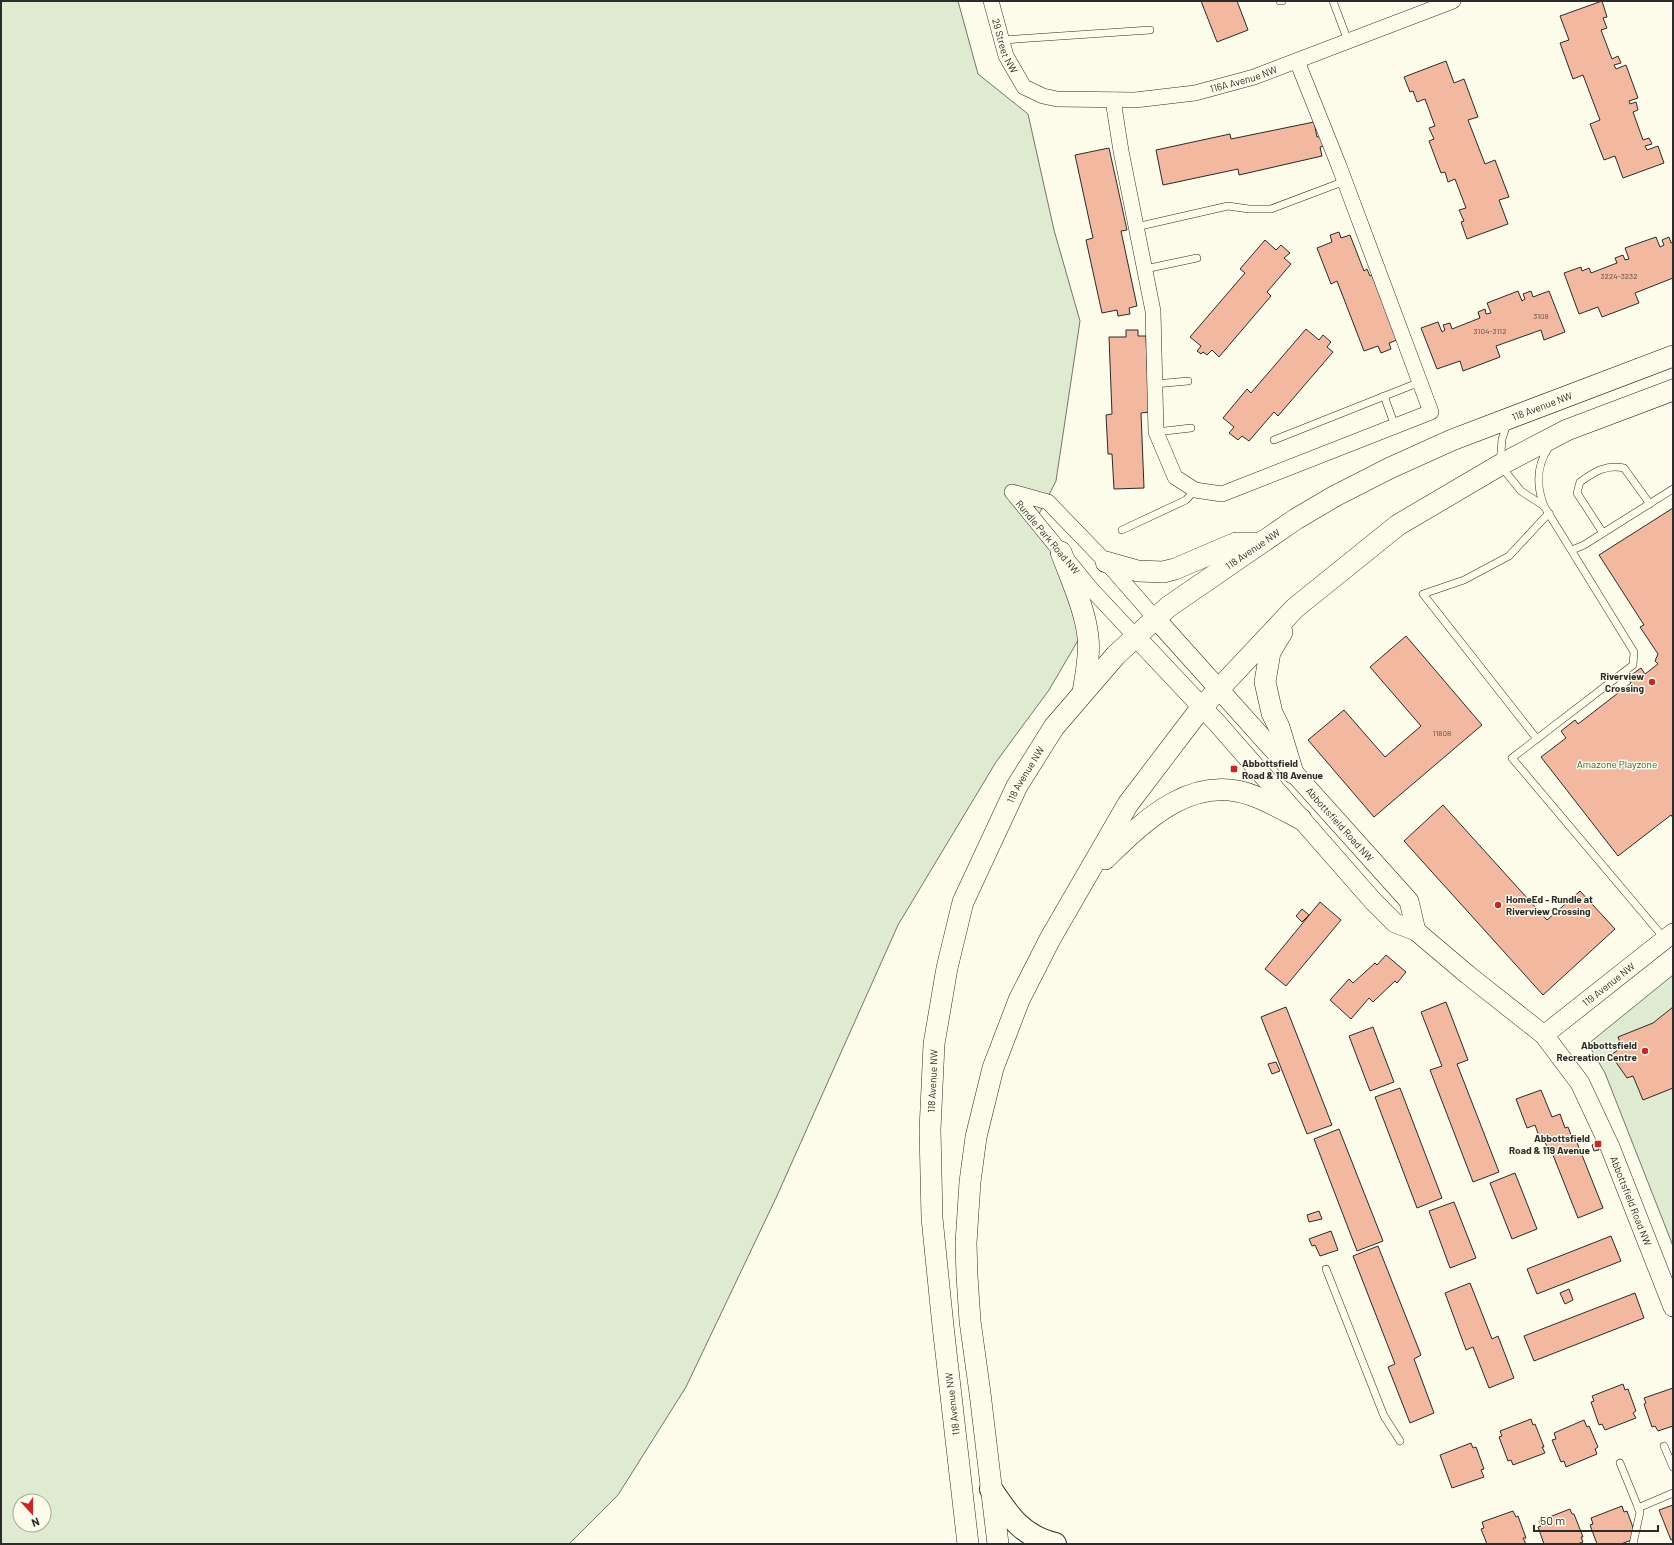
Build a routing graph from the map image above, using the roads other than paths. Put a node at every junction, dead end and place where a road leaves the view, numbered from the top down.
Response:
1 (992, 1) edge
2 (1333, 1) edge
3 (1453, 1) edge
4 (1150, 30) dead end
5 (1002, 40) junction
6 (1348, 41) junction
7 (1297, 61) junction
8 (1024, 87) joint
9 (1113, 100) junction
10 (1345, 181) junction
11 (1136, 227) junction
12 (1197, 258) dead end
13 (1145, 269) junction
14 (1673, 356) edge
15 (1188, 381) dead end
16 (1420, 382) junction
17 (1156, 384) junction
18 (1673, 390) edge
19 (1384, 396) junction
20 (1509, 420) junction
21 (1396, 426) junction
22 (1191, 428) dead end
23 (1156, 432) junction
24 (1561, 433) junction
25 (1274, 440) dead end
26 (1500, 465) junction
27 (1673, 489) edge
28 (1195, 490) junction
29 (1650, 504) junction
30 (1544, 506) junction
31 (1549, 513) junction
32 (1122, 530) dead end
33 (1603, 533) junction
34 (1260, 543) junction
35 (1572, 550) junction
36 (1061, 552) junction
37 (1106, 562) junction
38 (1295, 608) junction
39 (1155, 618) junction
40 (1136, 637) junction
41 (1218, 688) junction
42 (1083, 692) junction
43 (1201, 708) junction
44 (1537, 739) junction
45 (1293, 773) junction
46 (1301, 819) junction
47 (1087, 877) junction
48 (1416, 931) junction
49 (1669, 936) edge
50 (1544, 1035) junction
51 (1326, 1269) dead end
52 (1673, 1307) edge
53 (1400, 1440) dead end
54 (1664, 1446) dead end
55 (1620, 1463) dead end
56 (1673, 1467) edge
57 (991, 1489) junction
58 (1673, 1493) edge
59 (1638, 1508) junction
60 (968, 1544) edge
61 (998, 1544) edge
62 (1055, 1544) edge
63 (1633, 1544) edge

1 - 5 street, 29 Street NW
2 - 6 lane
3 - 6 street, 116A Avenue NW
4 - 5 lane
5 - 8 street, 29 Street NW
6 - 7 street, 116A Avenue NW
7 - 9 street, 116A Avenue NW
7 - 10 street
8 - 9 street, 116A Avenue NW
9 - 11 street
10 - 11 lane
10 - 16 street
11 - 13 street
12 - 13 lane
13 - 17 street
14 - 20 main road, 118 Avenue NW
15 - 17 lane
16 - 19 lane
16 - 21 street
17 - 23 street
18 - 24 main road
19 - 21 lane
19 - 25 lane
20 - 26 lane
20 - 34 main road, 118 Avenue NW
21 - 28 street
22 - 23 lane
23 - 28 street
24 - 26 main road
24 - 30 lane
26 - 30 lane
26 - 38 main road
27 - 29 lane
28 - 32 lane
29 - 33 lane
29 - 33 lane
30 - 31 lane
31 - 35 lane
31 - 44 lane
33 - 35 lane
34 - 37 main road
34 - 39 main road, 118 Avenue NW
35 - 44 lane
36 - 37 street, Rundle Park Road NW
36 - 40 street, Rundle Park Road NW
36 - 42 main road
37 - 39 street, Rundle Park Road NW
38 - 41 main road
38 - 45 main road
39 - 40 main road, 118 Avenue NW
39 - 41 street, Abbottsfield Road NW
40 - 42 main road, 118 Avenue NW
40 - 43 street, Abbottsfield Road NW
41 - 43 main road
41 - 45 street, Abbottsfield Road NW
42 - 60 main road, 118 Avenue NW
43 - 46 street, Abbottsfield Road NW
43 - 47 main road
44 - 49 lane
45 - 48 street, Abbottsfield Road NW
46 - 47 main road
46 - 48 street, Abbottsfield Road NW
47 - 57 main road
48 - 50 street, Abbottsfield Road NW
49 - 50 street, 119 Avenue NW
50 - 52 street, Abbottsfield Road NW
51 - 53 lane
54 - 56 lane
55 - 59 lane
57 - 61 main road
57 - 62 highway
58 - 59 lane
59 - 63 lane

